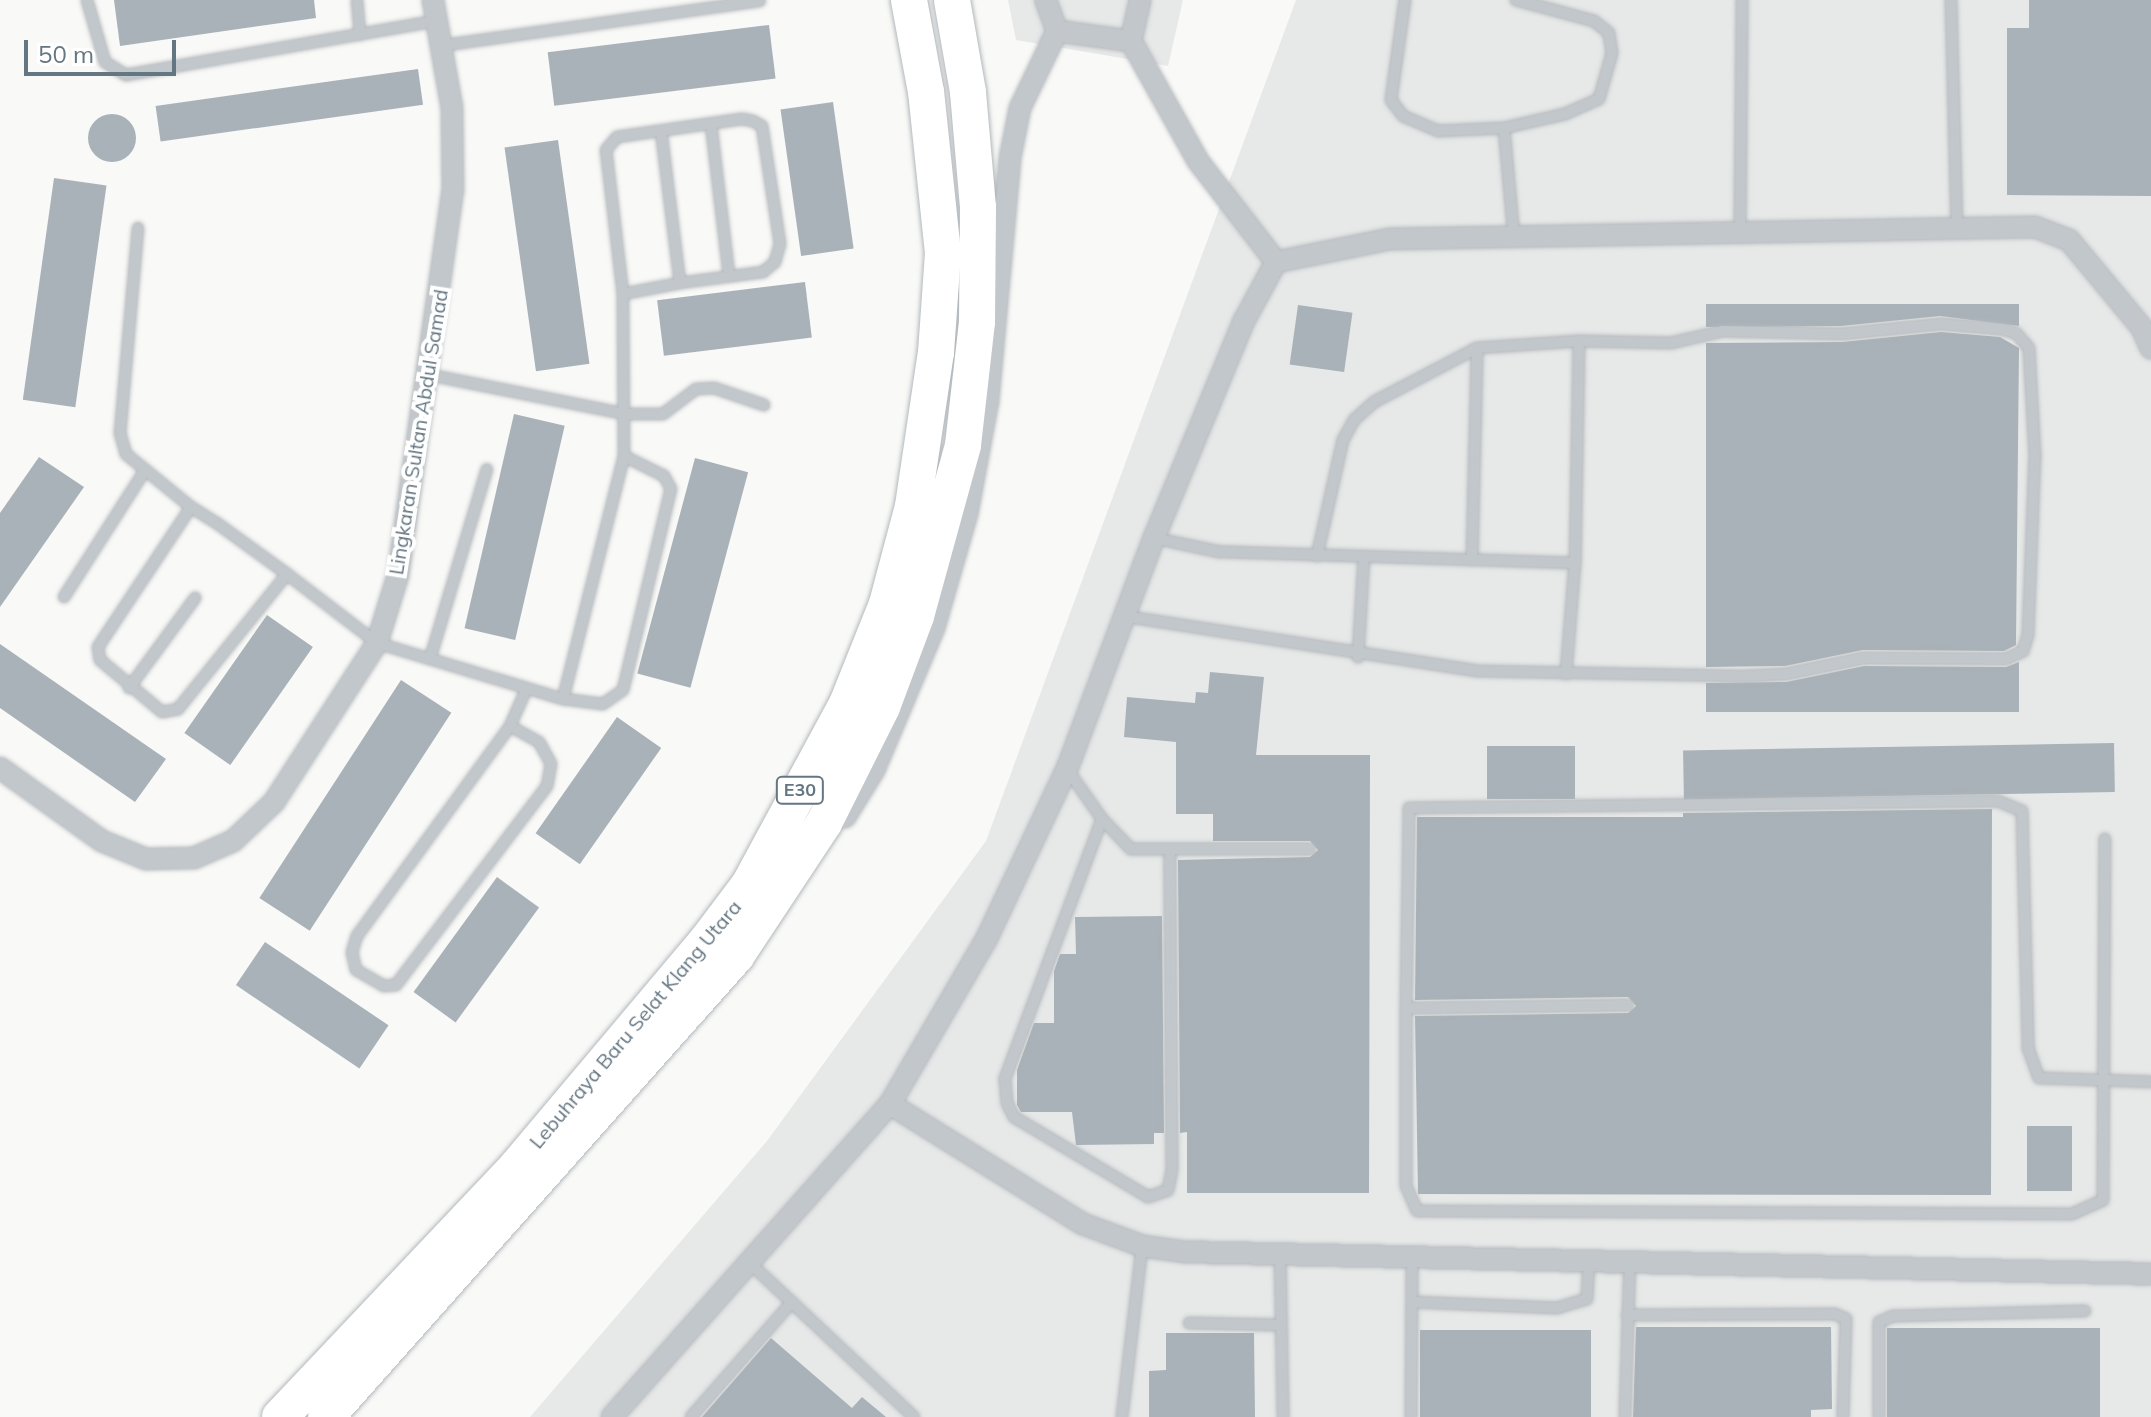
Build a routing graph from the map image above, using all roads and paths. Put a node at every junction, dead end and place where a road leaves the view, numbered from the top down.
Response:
1 (87, 0) edge
2 (357, 0) edge
3 (433, 0) edge
4 (909, 0) edge
5 (952, 0) edge
6 (1046, 0) edge
7 (1140, 0) edge
8 (1405, 0) edge
9 (1516, 0) edge
10 (1742, 0) edge
11 (1951, 0) edge
12 (760, 1) edge
13 (435, 21) junction
14 (1057, 31) junction
15 (360, 35) junction
16 (1131, 41) junction
17 (439, 46) junction
18 (711, 124) junction
19 (1504, 128) junction
20 (661, 131) junction
21 (138, 228) dead end
22 (1957, 228) junction
23 (1740, 232) junction
24 (1514, 237) junction
25 (1276, 262) junction
26 (729, 275) junction
27 (680, 283) junction
28 (623, 294) junction
29 (1579, 341) junction
30 (1477, 348) junction
31 (2151, 348) edge
32 (430, 375) junction
33 (764, 405) dead end
34 (626, 414) junction
35 (624, 456) junction
36 (487, 469) dead end
37 (144, 472) junction
38 (191, 507) junction
39 (1154, 538) junction
40 (1317, 556) junction
41 (1364, 556) junction
42 (1472, 560) junction
43 (1575, 563) junction
44 (287, 574) junction
45 (64, 597) dead end
46 (195, 598) dead end
47 (1123, 616) junction
48 (377, 643) junction
49 (1358, 657) junction
50 (430, 659) junction
51 (1566, 674) junction
52 (129, 688) junction
53 (526, 690) junction
54 (563, 699) junction
55 (510, 726) junction
56 (0, 768) edge
57 (1067, 769) junction
58 (1102, 819) junction
59 (2105, 839) dead end
60 (1310, 849) dead end
61 (1170, 851) junction
62 (736, 956) junction
63 (1628, 1005) dead end
64 (1406, 1008) junction
65 (2151, 1082) edge
66 (2101, 1083) junction
67 (890, 1104) junction
68 (1142, 1246) junction
69 (1280, 1254) junction
70 (1412, 1257) junction
71 (1589, 1261) junction
72 (1630, 1262) junction
73 (752, 1265) junction
74 (2151, 1274) edge
75 (792, 1302) junction
76 (1413, 1302) junction
77 (2085, 1311) dead end
78 (1627, 1315) junction
79 (1189, 1323) dead end
80 (1280, 1325) junction
81 (280, 1417) edge
82 (326, 1417) edge
83 (612, 1417) edge
84 (691, 1417) edge
85 (914, 1417) edge
86 (1122, 1417) edge
87 (1283, 1417) edge
88 (1411, 1417) edge
89 (1625, 1417) edge
90 (1843, 1417) edge
91 (1879, 1417) edge

1 - 15 lane
2 - 15 lane
3 - 13 street, Lingkaran Sultan Abdul Samad
4 - 81 highway, Lebuhraya Baru Selat Klang Utara / E30
5 - 62 highway, Lebuhraya Baru Selat Klang Utara / E30
6 - 14 street
7 - 16 street
8 - 19 lane
9 - 19 lane
10 - 23 lane
11 - 22 lane
12 - 17 lane
13 - 15 lane
13 - 17 street, Lingkaran Sultan Abdul Samad
14 - 16 street
14 - 62 street
16 - 25 street
17 - 32 street, Lingkaran Sultan Abdul Samad
18 - 20 lane
18 - 26 lane
18 - 26 lane
19 - 24 lane
20 - 27 lane
20 - 28 lane
21 - 37 lane
22 - 23 street
22 - 31 street
23 - 24 street
24 - 25 street
25 - 39 street
26 - 27 lane
27 - 28 lane
28 - 34 lane
29 - 30 lane
29 - 43 lane
29 - 51 lane
30 - 40 lane
30 - 42 lane
32 - 34 lane
32 - 48 street, Lingkaran Sultan Abdul Samad
33 - 34 lane
34 - 35 lane
35 - 54 lane
35 - 54 lane
36 - 50 lane
37 - 38 lane
37 - 45 lane
38 - 44 lane
38 - 52 lane
39 - 40 lane
39 - 47 street
40 - 41 lane
41 - 42 lane
41 - 49 lane
42 - 43 lane
43 - 51 lane
44 - 48 lane
44 - 52 lane
46 - 52 lane
47 - 49 lane
47 - 57 street
48 - 50 lane
48 - 56 street, Lingkaran Sultan Abdul Samad
49 - 51 lane
50 - 53 lane
53 - 54 lane
53 - 55 lane
55 - 55 lane
57 - 58 lane
57 - 67 street
58 - 61 lane
58 - 61 lane
59 - 66 lane
60 - 61 lane
62 - 82 highway, Lebuhraya Baru Selat Klang Utara / E30
63 - 64 lane
64 - 66 lane
64 - 66 lane
65 - 66 lane
67 - 68 street
67 - 73 street
68 - 69 street
68 - 86 lane
69 - 70 street
69 - 80 lane
70 - 71 street
70 - 76 lane
71 - 72 street
71 - 76 lane
72 - 74 street
72 - 78 lane
73 - 75 lane
73 - 83 street
75 - 84 lane
75 - 85 lane
76 - 88 lane
77 - 91 lane
78 - 89 lane
78 - 90 lane
79 - 80 lane
80 - 87 lane

